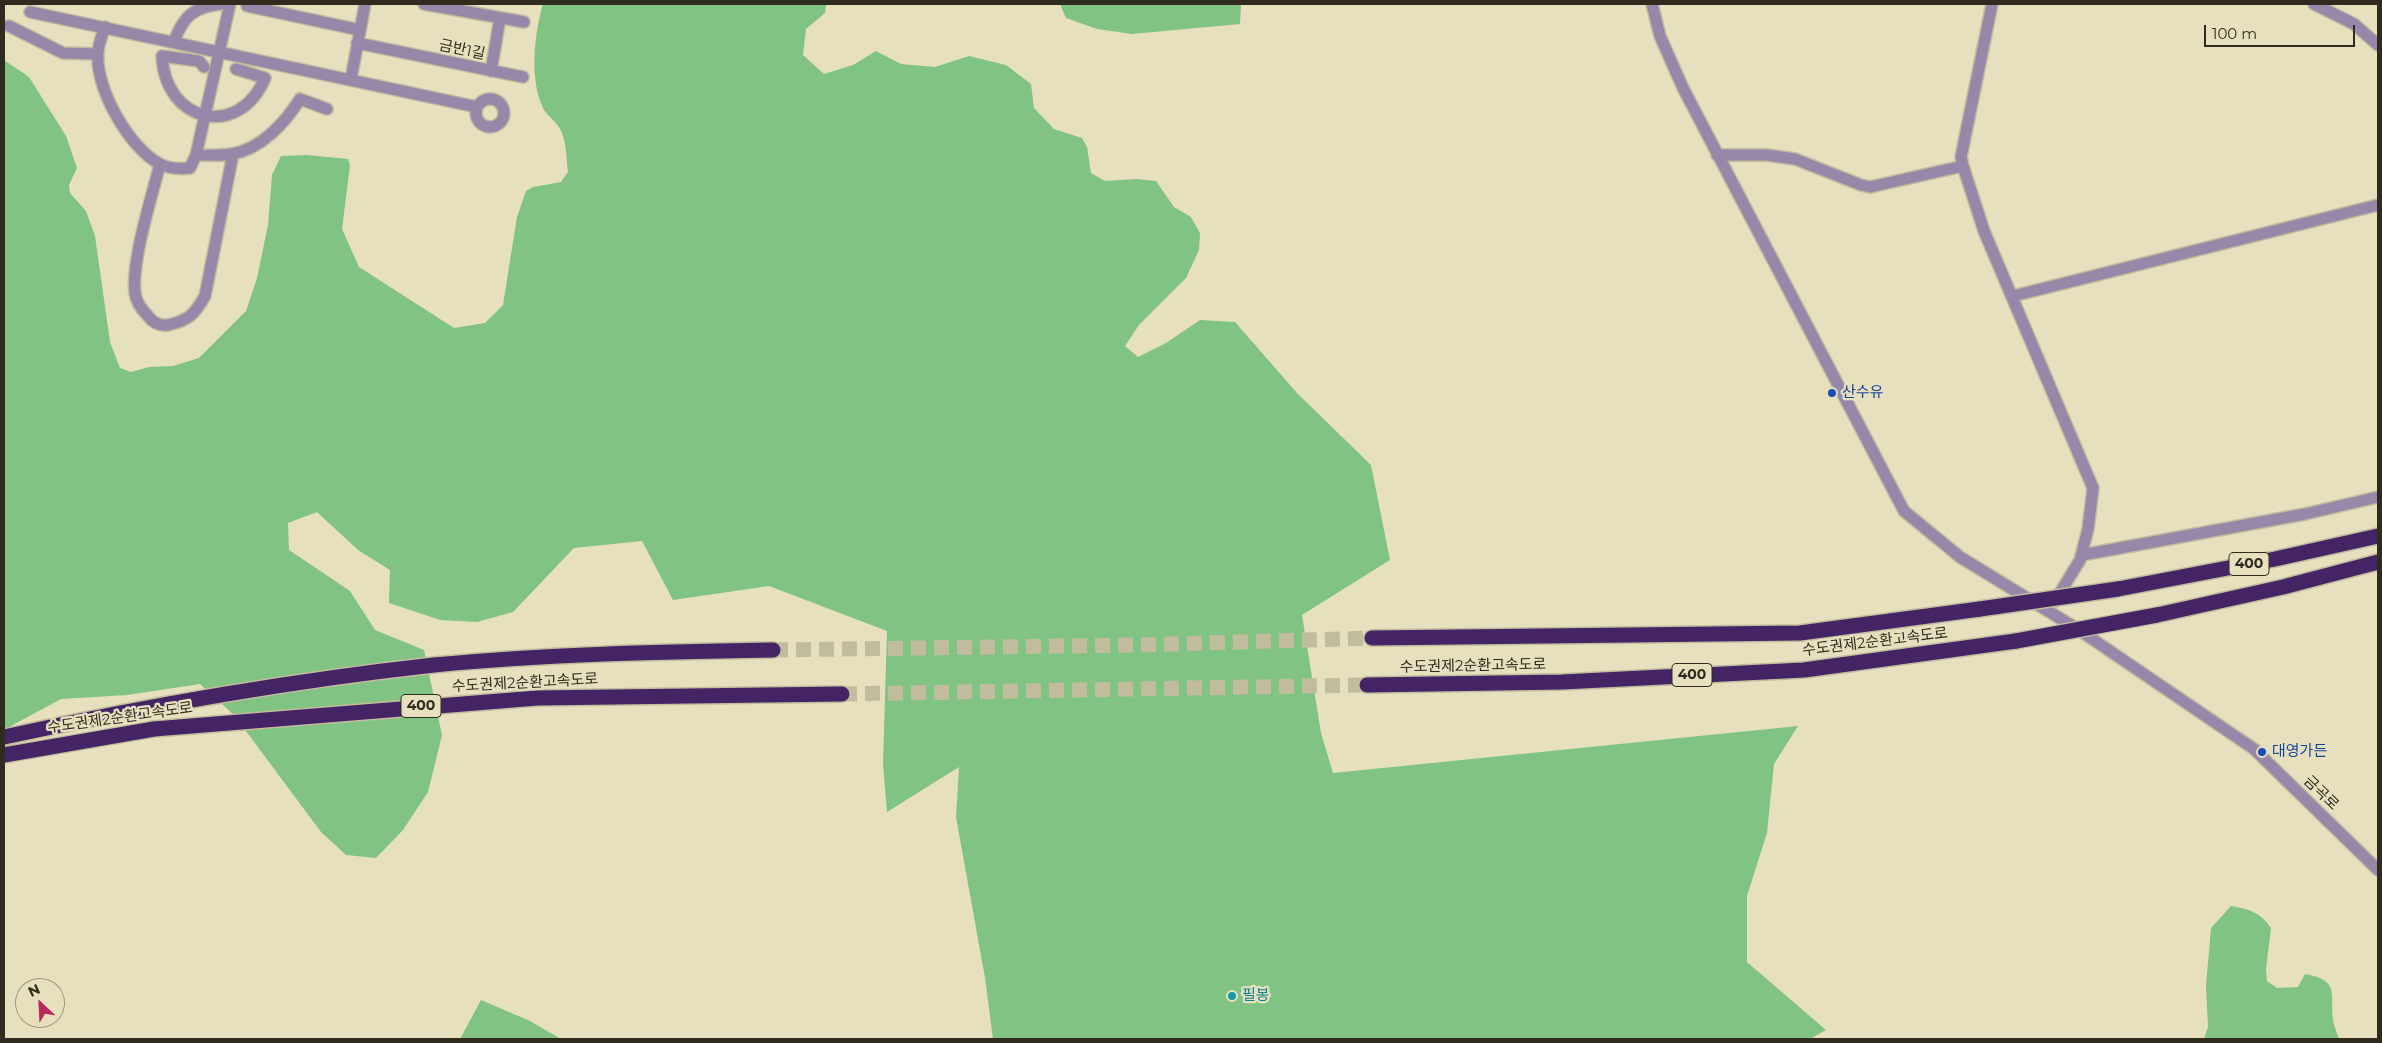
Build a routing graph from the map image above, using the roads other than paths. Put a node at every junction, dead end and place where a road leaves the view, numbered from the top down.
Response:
1 (226, 4) edge
2 (365, 4) edge
3 (424, 4) edge
4 (1652, 4) edge
5 (1992, 4) edge
6 (2314, 4) edge
7 (247, 6) dead end
8 (190, 8) edge
9 (30, 12) dead end
10 (500, 18) junction
11 (524, 22) dead end
12 (9, 26) dead end
13 (105, 27) junction
14 (360, 30) junction
15 (174, 42) junction
16 (357, 43) junction
17 (2378, 45) edge
18 (220, 51) junction
19 (98, 54) junction
20 (204, 67) dead end
21 (236, 70) dead end
22 (491, 71) junction
23 (523, 77) dead end
24 (351, 79) junction
25 (478, 107) dead end
26 (326, 109) dead end
27 (205, 116) junction
28 (233, 154) junction
29 (196, 155) junction
30 (1717, 155) junction
31 (160, 164) junction
32 (1963, 166) junction
33 (2378, 205) edge
34 (2013, 296) junction
35 (2378, 497) edge
36 (2378, 536) edge
37 (2082, 555) junction
38 (2378, 562) edge
39 (2049, 611) junction
40 (1372, 638) tunnel mouth
41 (773, 650) tunnel mouth
42 (1367, 685) tunnel mouth
43 (842, 694) tunnel mouth
44 (4, 737) edge
45 (4, 755) edge
46 (2378, 870) edge

1 - 8 street
1 - 18 street
2 - 14 street
3 - 10 street
4 - 30 street, 금곡로
5 - 32 street
6 - 17 street
7 - 14 street
8 - 15 street
9 - 13 street
10 - 11 street
10 - 22 street, 금반1길
12 - 19 street
13 - 15 street
13 - 19 street
14 - 16 street
15 - 18 street
16 - 22 street, 금반1길
16 - 24 street
18 - 24 street
18 - 27 street
19 - 31 street
20 - 27 street
21 - 27 street
22 - 23 street
24 - 25 street
26 - 28 street
27 - 29 street
28 - 29 street
28 - 31 street
29 - 31 street
30 - 32 street
30 - 39 street, 금곡로
32 - 34 street
33 - 34 street
34 - 37 street
35 - 37 street
36 - 40 highway, 수도권제2순환고속도로 / 400, bridge
37 - 39 street
38 - 42 highway, 수도권제2순환고속도로 / 400, bridge
39 - 46 street, 금곡로
41 - 44 highway, 수도권제2순환고속도로
43 - 45 highway, 수도권제2순환고속도로 / 400

